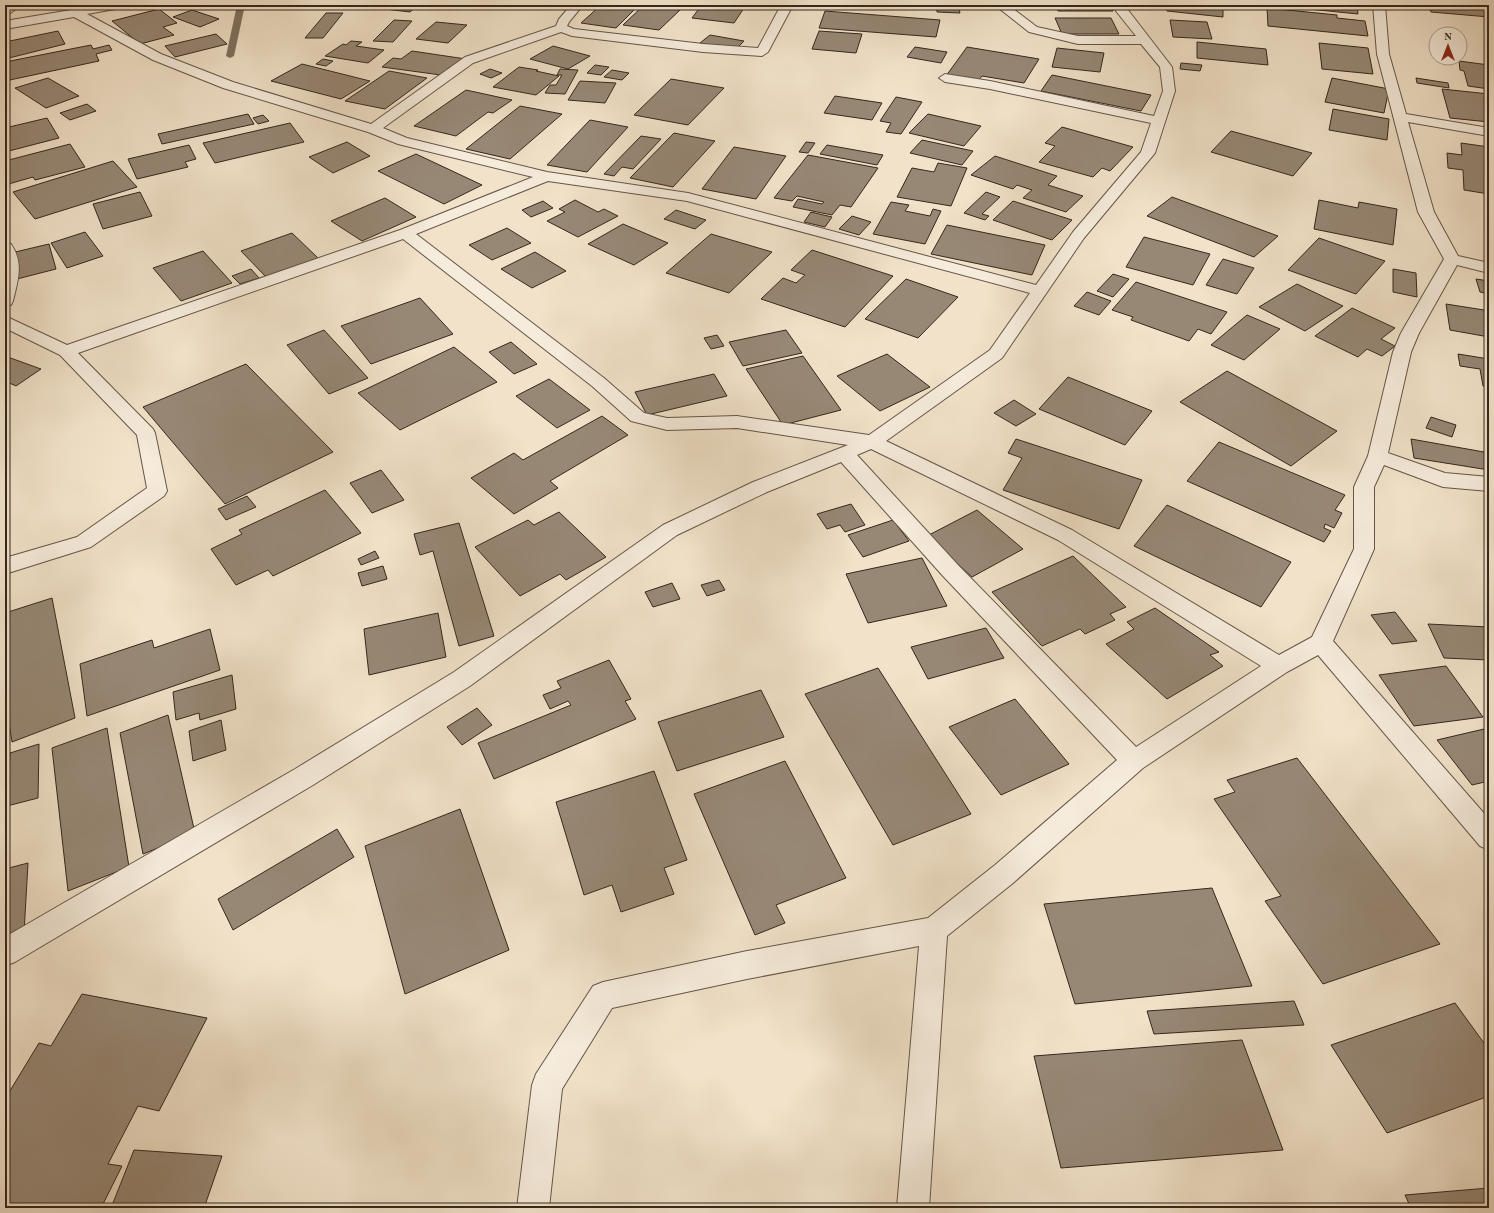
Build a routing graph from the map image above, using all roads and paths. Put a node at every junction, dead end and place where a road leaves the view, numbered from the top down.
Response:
1 (15, 5) edge
2 (121, 5) edge
3 (577, 5) edge
4 (787, 5) edge
5 (1120, 5) edge
6 (1379, 5) edge
7 (1002, 6) dead end
8 (5, 12) edge
9 (78, 14) junction
10 (5, 25) edge
11 (561, 28) junction
12 (1145, 40) junction
13 (945, 78) dead end
14 (1400, 117) junction
15 (1159, 121) junction
16 (373, 129) junction
17 (1489, 132) edge
18 (547, 176) junction
19 (405, 233) junction
20 (5, 247) edge
21 (1452, 259) junction
22 (1489, 268) edge
23 (1040, 291) junction
24 (5, 301) edge
25 (5, 321) edge
26 (66, 351) junction
27 (872, 442) junction
28 (844, 453) junction
29 (1378, 456) junction
30 (1489, 484) edge
31 (5, 566) edge
32 (1321, 643) junction
33 (1279, 666) junction
34 (1134, 761) junction
35 (1489, 838) edge
36 (934, 930) junction
37 (5, 952) edge
38 (533, 1208) edge
39 (913, 1208) edge

1 - 8 street
2 - 9 street
3 - 11 street
4 - 11 street
5 - 12 street
6 - 14 street
7 - 12 street
9 - 10 street
9 - 16 street
11 - 16 street
12 - 15 street
13 - 15 street
14 - 17 street
14 - 21 street
15 - 23 street
16 - 18 street
18 - 19 street
18 - 23 street
19 - 26 street
19 - 27 street
20 - 24 street
21 - 22 street
21 - 29 street
23 - 27 street
25 - 26 street
26 - 31 street
27 - 28 street
27 - 33 street
28 - 34 street
28 - 37 street
29 - 30 street
29 - 32 street
32 - 33 street
32 - 35 street
33 - 34 street
34 - 36 street
36 - 38 street
36 - 39 street

